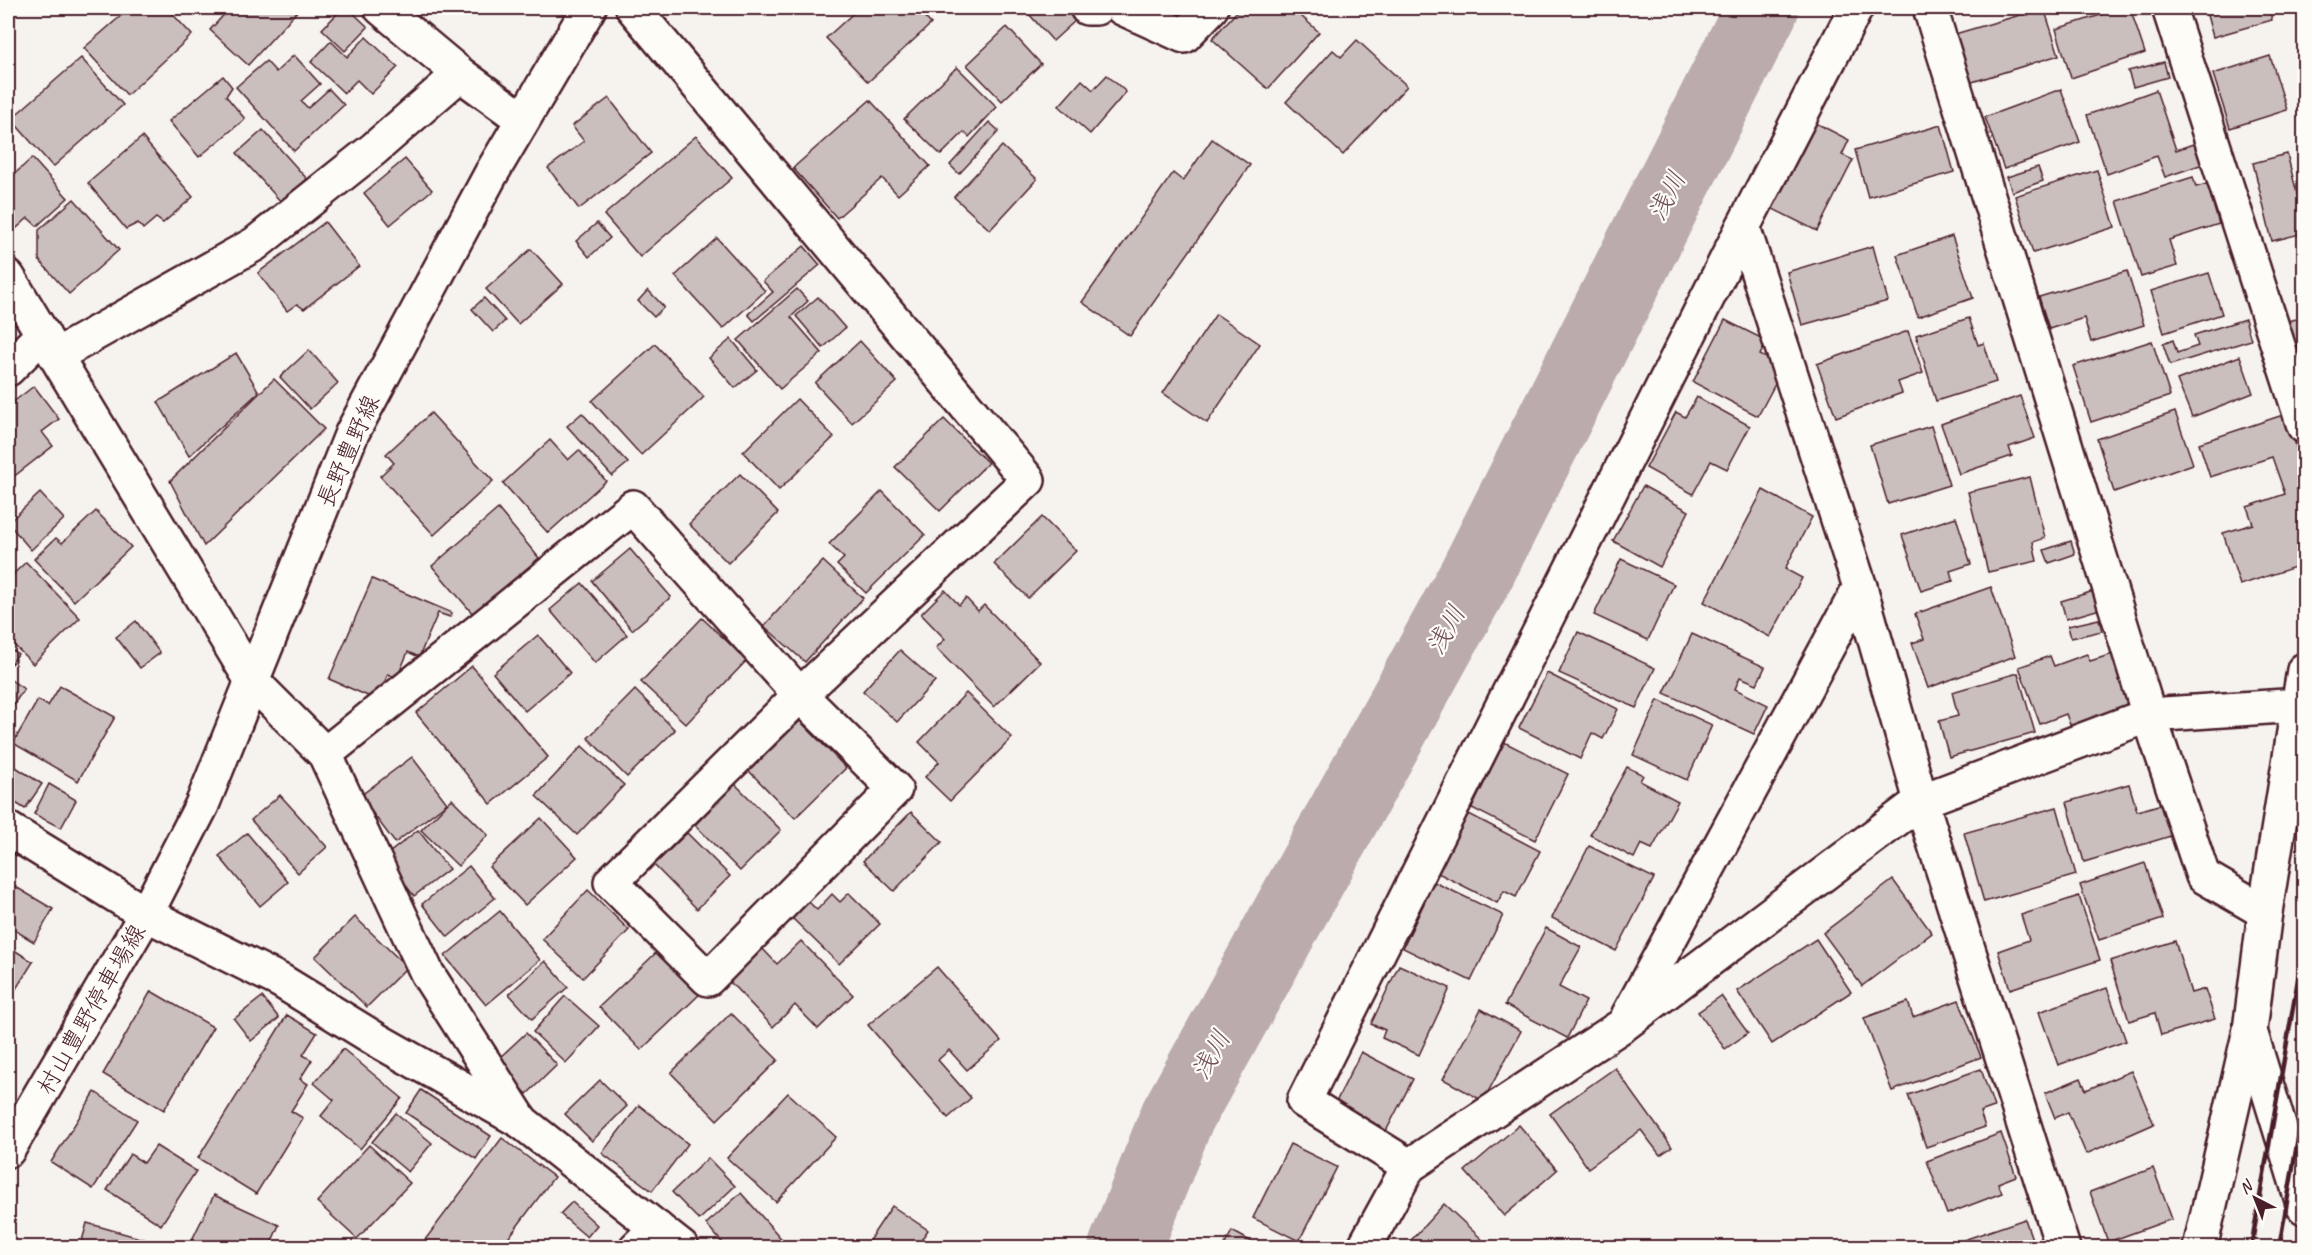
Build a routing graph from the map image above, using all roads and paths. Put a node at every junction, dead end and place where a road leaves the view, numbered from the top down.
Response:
1 (381, 8) edge
2 (588, 8) edge
3 (633, 8) edge
4 (1087, 8) edge
5 (1096, 8) edge
6 (1122, 8) edge
7 (1211, 8) edge
8 (1856, 8) edge
9 (1930, 8) edge
10 (2169, 8) edge
11 (460, 74) junction
12 (522, 118) junction
13 (1743, 227) junction
14 (8, 277) edge
15 (50, 344) junction
16 (8, 369) edge
17 (2304, 426) edge
18 (1860, 587) junction
19 (2304, 670) edge
20 (252, 681) junction
21 (800, 695) junction
22 (2301, 706) edge
23 (2149, 715) junction
24 (325, 754) junction
25 (1921, 801) junction
26 (8, 829) edge
27 (2265, 912) junction
28 (146, 914) junction
29 (1623, 1025) junction
30 (2250, 1030) junction
31 (522, 1122) junction
32 (8, 1150) edge
33 (1409, 1166) junction
34 (2304, 1207) edge
35 (658, 1241) edge
36 (1365, 1248) edge
37 (2063, 1248) edge
38 (2200, 1248) edge

1 - 11 street
2 - 12 street, 長野豊野線
3 - 21 street
4 - 5 street
6 - 7 street
8 - 13 street
9 - 23 street
10 - 17 street
11 - 12 street
11 - 15 street
12 - 20 street, 長野豊野線
13 - 18 street
13 - 33 street
14 - 15 street
15 - 16 street
15 - 20 street
18 - 25 street
18 - 29 street
19 - 22 street
20 - 24 street
20 - 28 street, 長野豊野線
21 - 21 street
21 - 24 street
22 - 23 street
22 - 27 street
23 - 25 street
23 - 27 street
24 - 31 street
25 - 29 street
25 - 37 street
26 - 28 street, 村山豊野停車場線
27 - 30 street
28 - 31 street
28 - 32 street, 村山豊野停車場線
29 - 33 street
30 - 34 street
30 - 38 street
31 - 35 street
33 - 36 street

